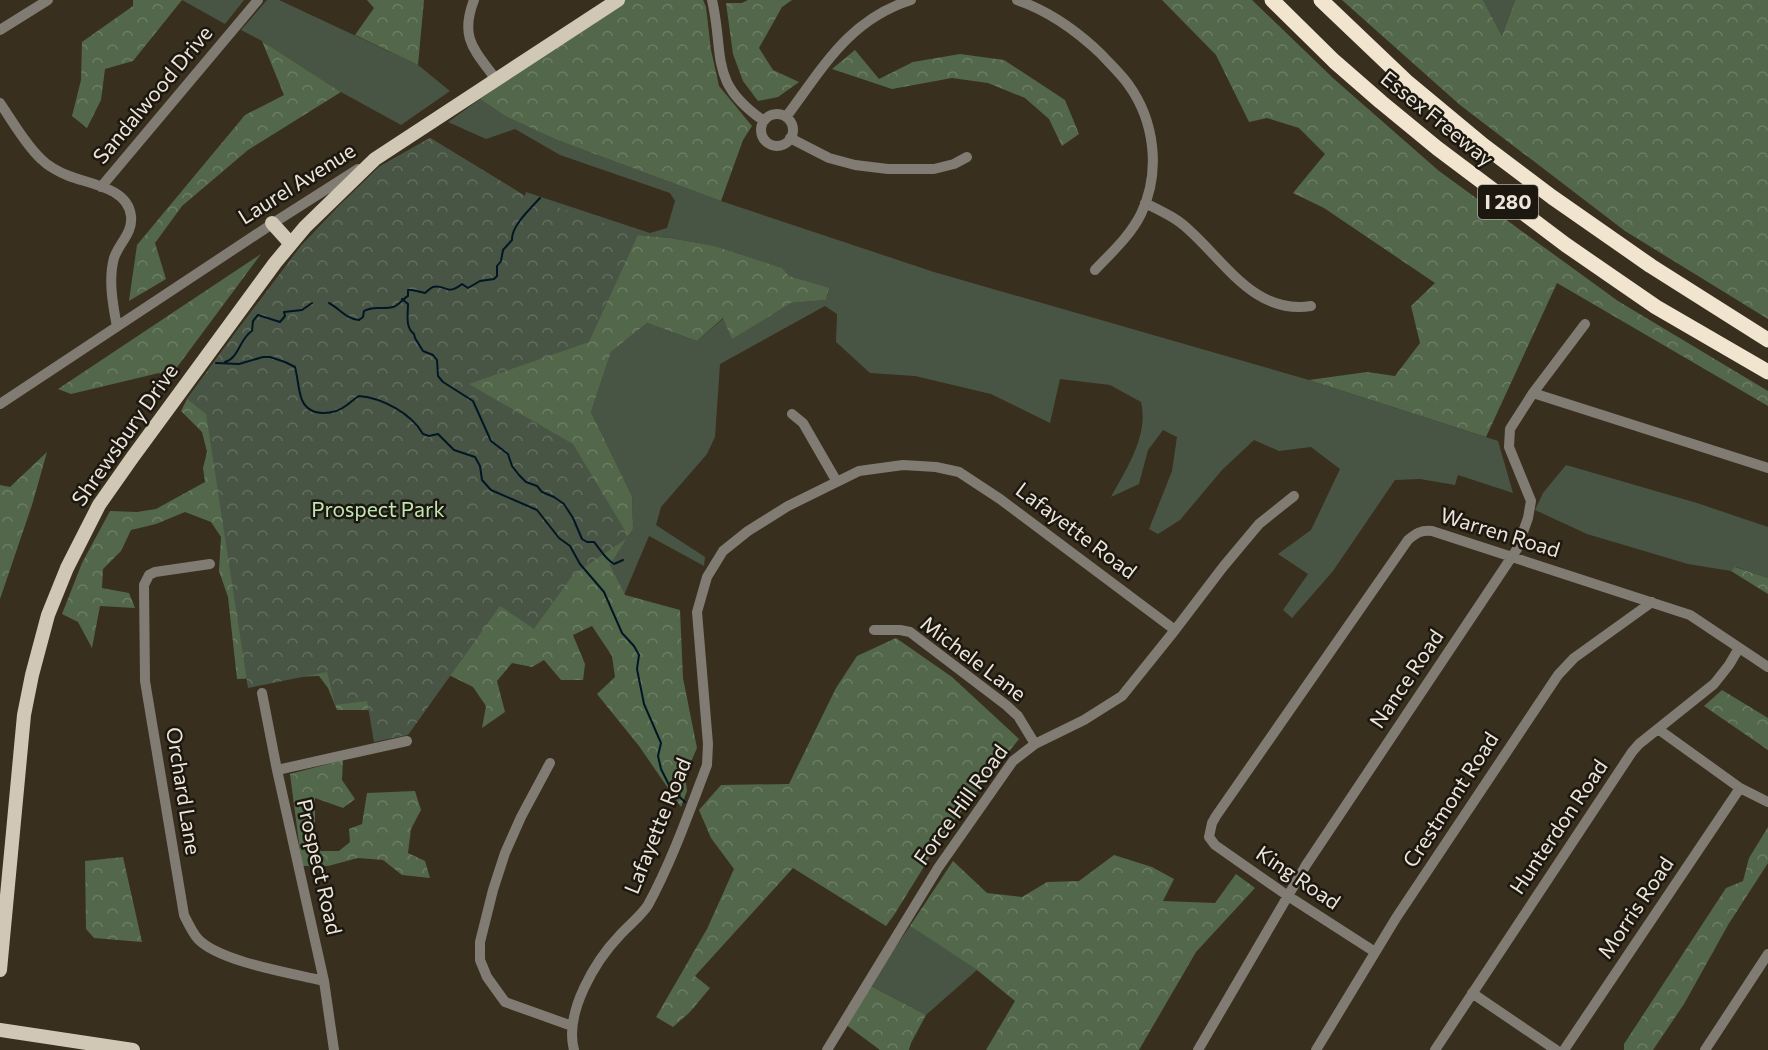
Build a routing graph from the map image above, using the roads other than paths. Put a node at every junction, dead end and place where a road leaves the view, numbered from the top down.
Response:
1 (48, 0) edge
2 (258, 0) edge
3 (474, 0) edge
4 (618, 0) edge
5 (712, 0) edge
6 (911, 0) edge
7 (1017, 0) edge
8 (1272, 0) edge
9 (1321, 0) edge
10 (0, 30) edge
11 (497, 81) junction
12 (0, 103) edge
13 (786, 117) junction
14 (764, 121) junction
15 (790, 138) junction
16 (967, 157) dead end
17 (375, 159) junction
18 (101, 187) junction
19 (1145, 203) junction
20 (272, 223) junction
21 (291, 244) junction
22 (1095, 270) dead end
23 (1311, 306) dead end
24 (1585, 324) dead end
25 (117, 327) junction
26 (1768, 340) edge
27 (1768, 372) edge
28 (1533, 393) junction
29 (0, 404) edge
30 (792, 414) dead end
31 (1768, 468) edge
32 (837, 482) junction
33 (1294, 496) dead end
34 (1511, 557) junction
35 (210, 564) dead end
36 (1652, 602) junction
37 (874, 630) dead end
38 (1175, 630) junction
39 (1739, 648) junction
40 (1768, 668) edge
41 (262, 693) dead end
42 (1658, 729) junction
43 (406, 741) dead end
44 (1035, 744) junction
45 (550, 763) dead end
46 (277, 770) junction
47 (1740, 788) junction
48 (1768, 802) edge
49 (1210, 829) joint
50 (1287, 896) junction
51 (1375, 952) junction
52 (1768, 954) edge
53 (0, 970) edge
54 (324, 981) junction
55 (1472, 993) junction
56 (572, 1026) junction
57 (0, 1030) edge
58 (133, 1050) edge
59 (334, 1050) edge
60 (574, 1050) edge
61 (827, 1050) edge
62 (1198, 1050) edge
63 (1316, 1050) edge
64 (1435, 1050) edge
65 (1556, 1050) edge
66 (1564, 1050) edge
67 (1705, 1050) edge

1 - 10 street
2 - 18 street, Sandalwood Drive
3 - 11 street
4 - 11 main road, Laurel Avenue
5 - 14 street
6 - 13 street
7 - 19 street
8 - 27 highway, Essex Freeway / I 280
9 - 26 highway, Essex Freeway / I 280
11 - 17 main road, Laurel Avenue
12 - 18 street
13 - 14 street
13 - 15 street
14 - 15 street
15 - 16 street
17 - 20 street, Laurel Avenue
17 - 21 main road, Shrewsbury Drive
18 - 25 street
19 - 22 street
19 - 23 street
20 - 21 main road
20 - 25 street, Laurel Avenue
21 - 53 main road, Shrewsbury Drive
24 - 28 street, Nance Road
25 - 29 street, Laurel Avenue
28 - 31 street
28 - 34 street, Nance Road
30 - 32 street
32 - 38 street, Lafayette Road
32 - 56 street, Lafayette Road
33 - 38 street, Force Hill Road
34 - 36 street, Warren Road
34 - 49 street, Warren Road
34 - 50 street, Nance Road
35 - 54 street, Orchard Lane
36 - 39 street, Warren Road
36 - 51 street, Crestmont Road
37 - 44 street, Michele Lane
38 - 44 street, Force Hill Road
39 - 40 street, Warren Road
39 - 42 street, Hunterdon Road
41 - 46 street, Prospect Road
42 - 47 street
42 - 55 street, Hunterdon Road
43 - 46 street
44 - 61 street, Force Hill Road
45 - 56 street
46 - 54 street, Prospect Road
47 - 48 street
47 - 66 street, Morris Road
49 - 50 street, King Road
50 - 51 street, King Road
50 - 62 street, Nance Road
51 - 63 street, Crestmont Road
52 - 67 street
54 - 59 street, Prospect Road
55 - 64 street, Hunterdon Road
55 - 65 street
56 - 60 street, Lafayette Road
57 - 58 main road

